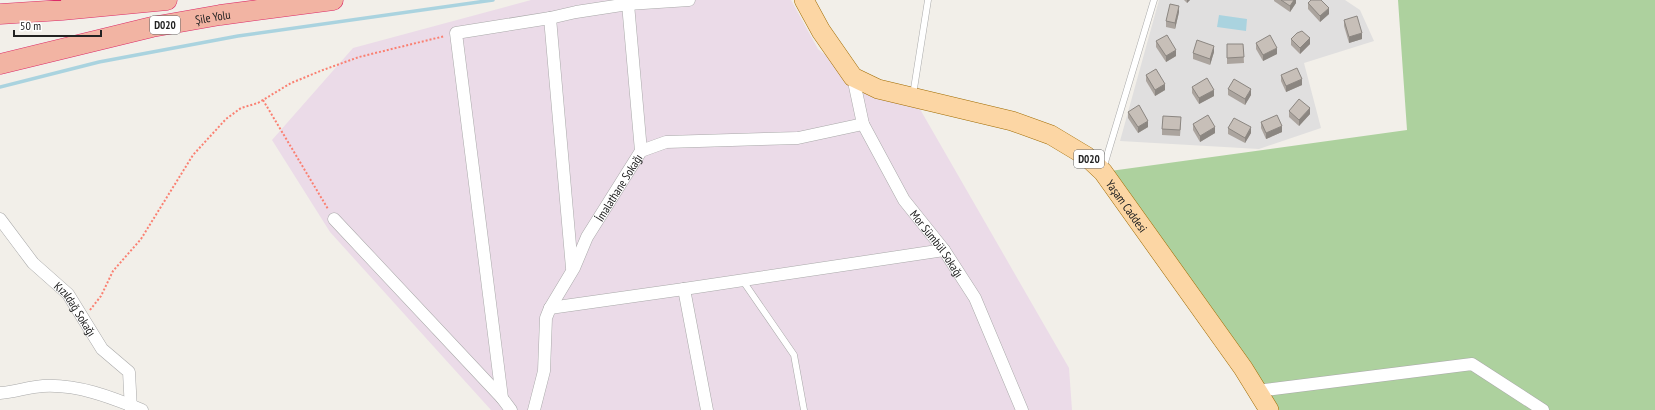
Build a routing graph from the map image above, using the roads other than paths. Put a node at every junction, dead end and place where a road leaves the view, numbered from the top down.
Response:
1 (167, 0) edge
2 (333, 0) edge
3 (689, 0) edge
4 (804, 0) edge
5 (928, 0) edge
6 (1154, 0) edge
7 (628, 4) junction
8 (0, 14) edge
9 (550, 18) junction
10 (0, 64) edge
11 (853, 77) junction
12 (913, 97) junction
13 (863, 124) junction
14 (641, 151) junction
15 (1103, 172) junction
16 (0, 219) edge
17 (334, 219) road end
18 (944, 250) junction
19 (572, 270) junction
20 (742, 281) junction
21 (684, 289) junction
22 (550, 308) junction
23 (1257, 391) junction
24 (0, 393) edge
25 (502, 398) junction
26 (130, 408) edge
27 (142, 410) edge
28 (511, 410) edge
29 (534, 410) edge
30 (707, 410) edge
31 (804, 410) edge
32 (1022, 410) edge
33 (1269, 410) edge
34 (1543, 410) edge

1 - 8 highway, D020
2 - 10 highway, Şile Yolu / D020
3 - 7 street
4 - 11 main road, Yaşam Caddesi / D020
5 - 12 lane
6 - 15 lane
7 - 9 street
7 - 14 street
9 - 19 street
9 - 25 street
11 - 12 main road, Yaşam Caddesi / D020
11 - 13 street, Mor Sümbül Sokağı
12 - 15 main road, Yaşam Caddesi / D020
13 - 14 street, İmalathane Sokağı
13 - 18 street, Mor Sümbül Sokağı
14 - 19 street, İmalathane Sokağı
15 - 23 main road, Yaşam Caddesi / D020
16 - 26 street, Kızıldağ Sokağı
17 - 25 street
18 - 20 street
18 - 32 street, Mor Sümbül Sokağı
19 - 22 street, İmalathane Sokağı
20 - 21 street
20 - 31 lane
21 - 22 street
21 - 30 street
22 - 29 street, İmalathane Sokağı
23 - 33 main road, Yaşam Caddesi / D020
23 - 34 street
24 - 26 street
25 - 28 street
26 - 27 street

